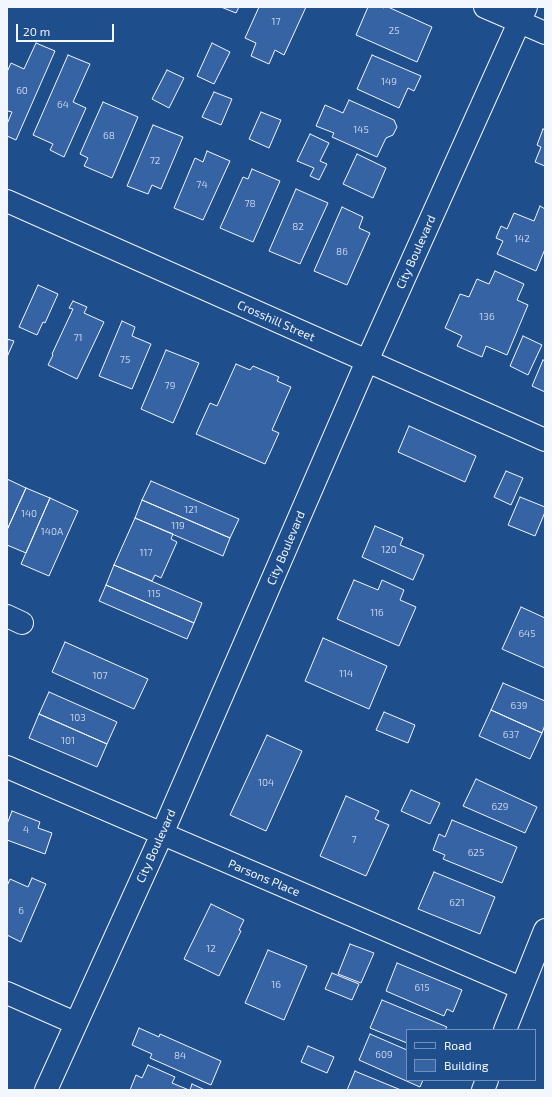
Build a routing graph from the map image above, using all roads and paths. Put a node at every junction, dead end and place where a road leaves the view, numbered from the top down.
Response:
1 (485, 7) edge
2 (522, 14) edge
3 (545, 33) edge
4 (7, 201) edge
5 (367, 361) junction
6 (545, 440) edge
7 (7, 768) edge
8 (162, 834) junction
9 (545, 930) edge
10 (521, 988) junction
11 (7, 993) edge
12 (76, 1023) junction
13 (505, 1029) edge
14 (46, 1090) edge

1 - 2 street
2 - 3 street
2 - 5 street, City Boulevard
4 - 5 street, Crosshill Street
5 - 6 street, Crosshill Street
5 - 8 street, City Boulevard
7 - 8 street, Parsons Place
8 - 10 street, Parsons Place
8 - 12 street, City Boulevard
9 - 10 street
10 - 13 street
11 - 12 street
12 - 14 street, City Boulevard

